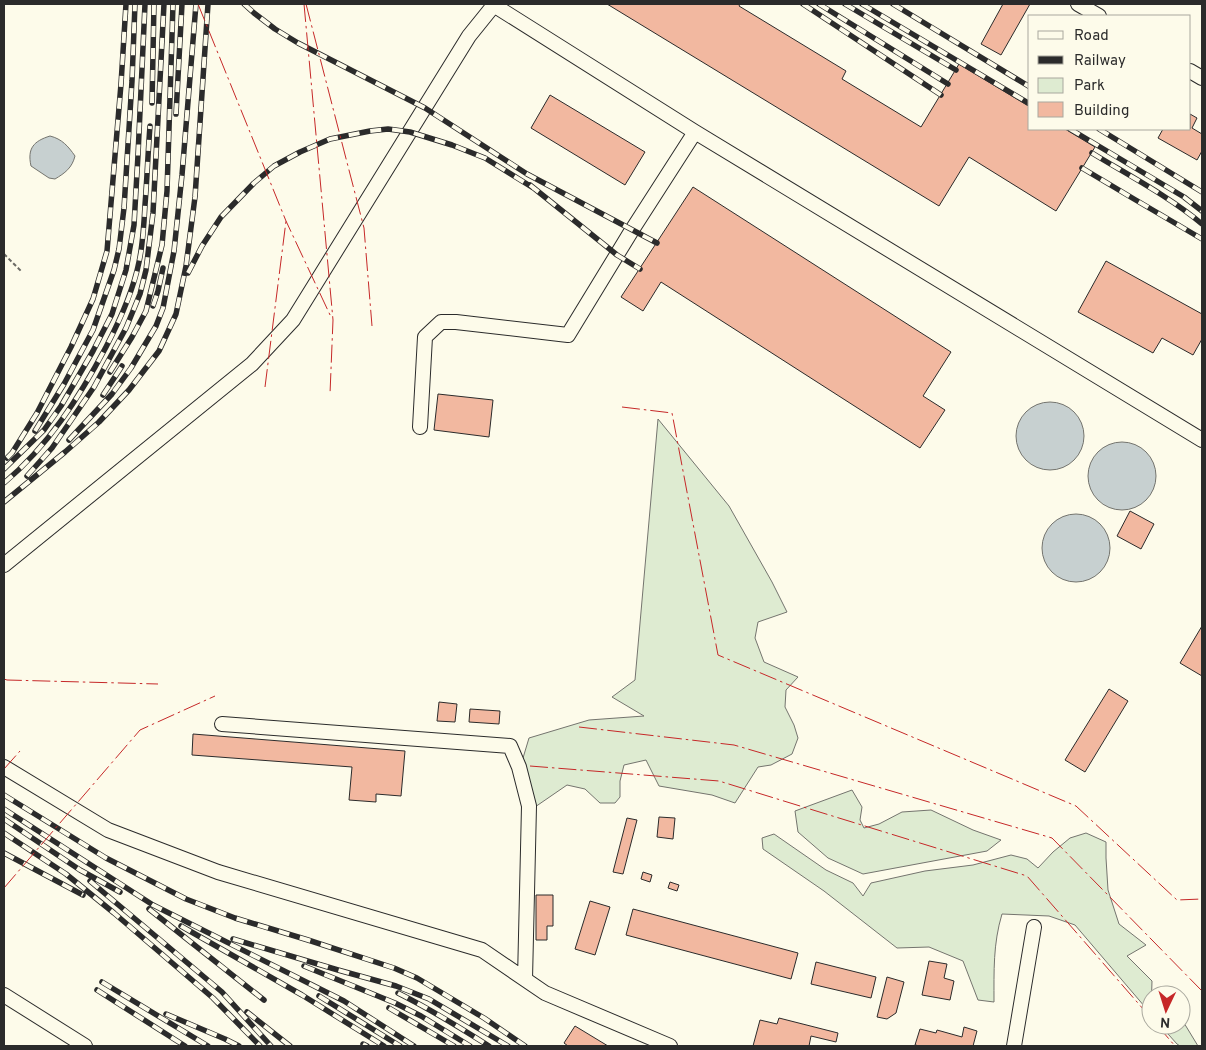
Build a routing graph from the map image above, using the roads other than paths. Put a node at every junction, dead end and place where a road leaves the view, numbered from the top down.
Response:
1 (493, 4) edge
2 (1078, 4) edge
3 (1097, 15) edge
4 (1191, 72) edge
5 (1202, 78) edge
6 (695, 132) junction
7 (420, 427) dead end
8 (1202, 440) edge
9 (4, 565) edge
10 (222, 724) dead end
11 (4, 767) edge
12 (1034, 927) dead end
13 (526, 979) junction
14 (4, 995) edge
15 (85, 1046) edge
16 (670, 1046) edge
17 (1014, 1046) edge

1 - 6 street
1 - 9 street
2 - 3 street
4 - 5 street
6 - 7 street
6 - 8 street
10 - 13 street
11 - 13 street
12 - 17 street
13 - 16 street
14 - 15 street

